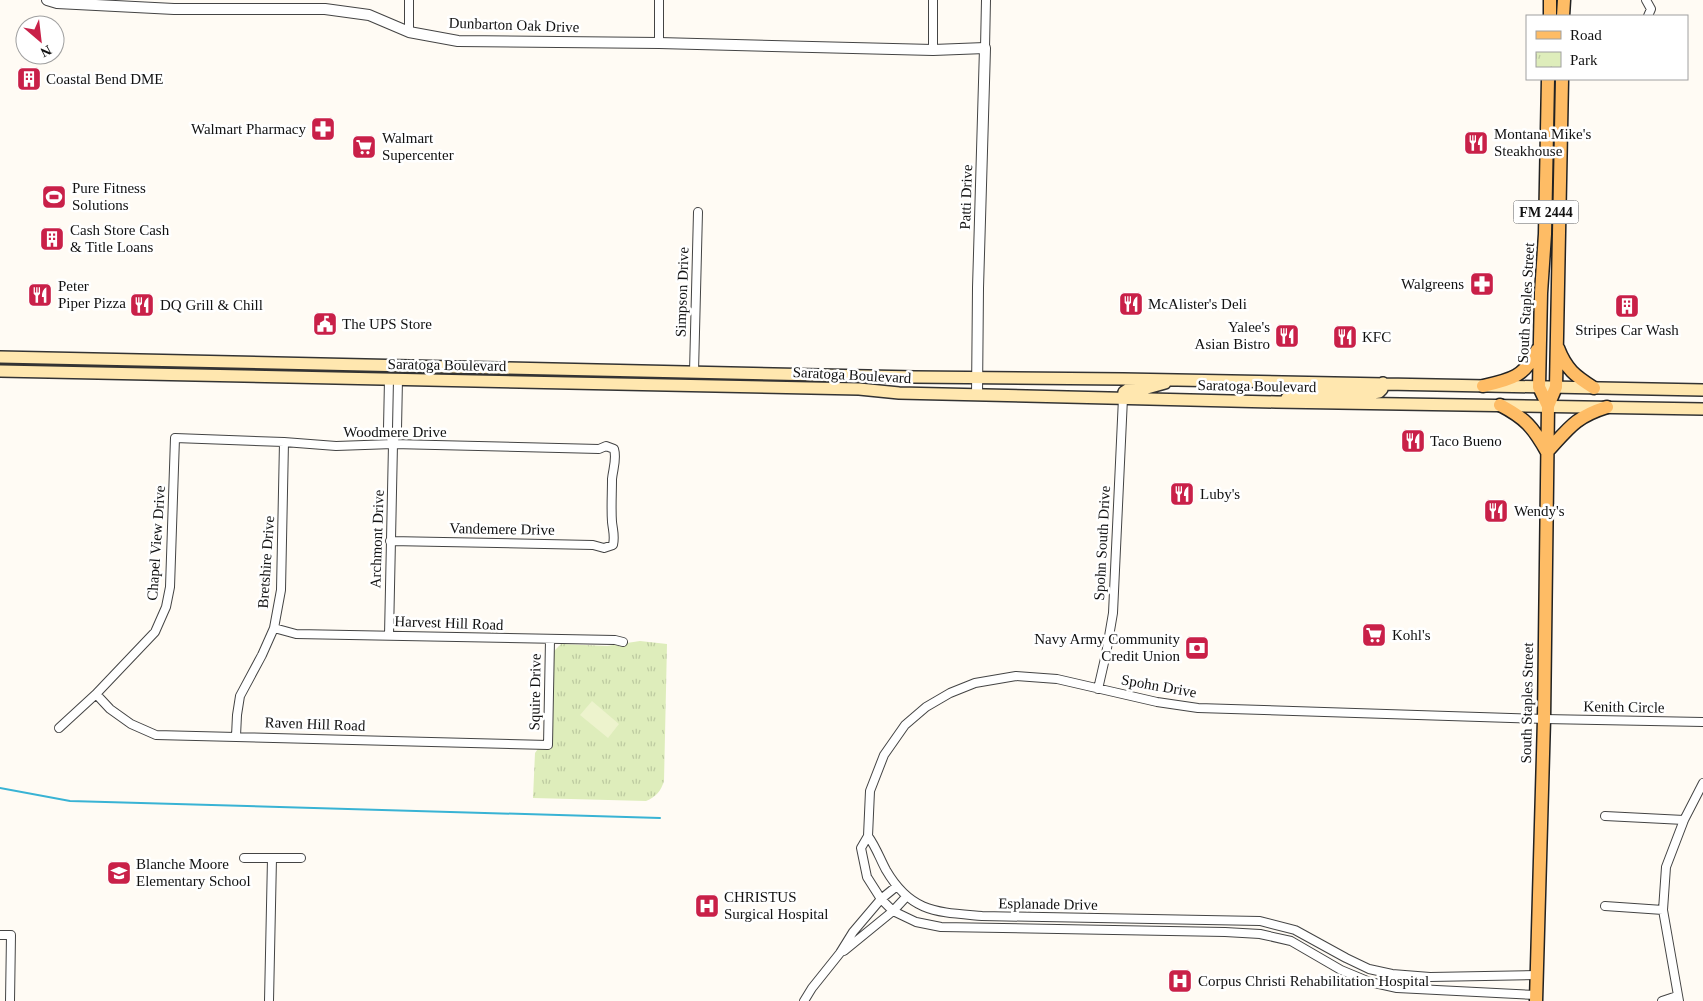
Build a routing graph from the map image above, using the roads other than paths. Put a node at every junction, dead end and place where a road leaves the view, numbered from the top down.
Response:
1 (47, 0) edge
2 (409, 0) edge
3 (659, 0) edge
4 (933, 0) edge
5 (986, 0) edge
6 (1550, 0) edge
7 (1564, 0) edge
8 (1646, 0) edge
9 (236, 5) edge
10 (325, 5) edge
11 (1550, 15) edge
12 (1563, 15) edge
13 (1648, 15) edge
14 (408, 32) junction
15 (659, 43) junction
16 (985, 48) junction
17 (933, 50) junction
18 (1562, 80) edge
19 (1548, 84) edge
20 (1561, 111) junction
21 (698, 212) dead end
22 (1557, 344) junction
23 (1540, 345) junction
24 (0, 357) edge
25 (104, 360) junction
26 (141, 360) junction
27 (384, 366) junction
28 (423, 366) junction
29 (0, 371) edge
30 (694, 372) junction
31 (75, 373) junction
32 (113, 374) junction
33 (977, 377) junction
34 (356, 378) junction
35 (393, 379) junction
36 (1177, 380) junction
37 (644, 384) junction
38 (1383, 384) junction
39 (1482, 386) junction
40 (1538, 387) junction
41 (1556, 387) junction
42 (1594, 388) junction
43 (1703, 390) edge
44 (977, 395) junction
45 (1123, 398) junction
46 (1276, 402) junction
47 (1500, 405) junction
48 (1548, 406) junction
49 (1607, 407) junction
50 (1702, 409) edge
51 (176, 438) joint
52 (284, 442) junction
53 (393, 444) junction
54 (1547, 452) junction
55 (390, 541) junction
56 (613, 545) joint
57 (274, 628) junction
58 (389, 635) junction
59 (550, 640) junction
60 (623, 642) dead end
61 (1098, 689) junction
62 (96, 694) junction
63 (1544, 720) junction
64 (1703, 722) edge
65 (59, 728) dead end
66 (236, 736) junction
67 (548, 745) joint
68 (1703, 783) edge
69 (1605, 816) dead end
70 (1684, 820) junction
71 (868, 836) junction
72 (244, 858) dead end
73 (272, 858) junction
74 (301, 858) dead end
75 (897, 886) junction
76 (906, 897) junction
77 (881, 899) junction
78 (1606, 906) dead end
79 (1663, 910) junction
80 (893, 911) junction
81 (982, 916) junction
82 (1114, 918) junction
83 (1230, 920) junction
84 (982, 928) junction
85 (1113, 930) junction
86 (1230, 932) junction
87 (0, 935) edge
88 (840, 953) junction
89 (1360, 965) junction
90 (1355, 975) junction
91 (1537, 975) junction
92 (1430, 977) junction
93 (1430, 989) junction
94 (1536, 998) edge
95 (1678, 998) edge
96 (10, 1001) edge
97 (269, 1001) edge
98 (804, 1001) edge
99 (1662, 1001) edge

1 - 9 street, Dunbarton Oak Drive
2 - 14 street
3 - 15 street
4 - 17 street
5 - 16 street, Patti Drive
6 - 11 main road
7 - 12 main road
8 - 13 street
9 - 10 street, Dunbarton Oak Drive
10 - 14 street, Dunbarton Oak Drive
14 - 15 street, Dunbarton Oak Drive
15 - 17 street, Dunbarton Oak Drive
16 - 17 street, Dunbarton Oak Drive
16 - 33 street, Patti Drive
18 - 20 main road, South Staples Street / FM 2444
19 - 20 main road
19 - 23 main road, South Staples Street / FM 2444
20 - 22 main road, South Staples Street / FM 2444
21 - 30 street, Simpson Drive
22 - 41 main road, South Staples Street / FM 2444
22 - 42 main road
23 - 39 main road
23 - 40 main road, South Staples Street / FM 2444
24 - 25 main road, Saratoga Boulevard
25 - 26 main road, Saratoga Boulevard
25 - 31 main road
26 - 27 main road, Saratoga Boulevard
26 - 32 main road
27 - 28 main road, Saratoga Boulevard
27 - 34 main road
28 - 30 main road, Saratoga Boulevard
28 - 35 main road
29 - 31 main road, Saratoga Boulevard
30 - 33 main road, Saratoga Boulevard
30 - 37 main road
31 - 32 main road, Saratoga Boulevard
32 - 34 main road, Saratoga Boulevard
33 - 36 main road, Saratoga Boulevard
33 - 44 street, Patti Drive
34 - 35 main road, Saratoga Boulevard
35 - 37 main road, Saratoga Boulevard
35 - 53 street, Archmont Drive
36 - 38 main road, Saratoga Boulevard
36 - 45 main road
37 - 44 main road, Saratoga Boulevard
38 - 39 main road, Saratoga Boulevard
38 - 46 main road
39 - 40 main road, Saratoga Boulevard
40 - 41 main road, Saratoga Boulevard
40 - 48 main road, South Staples Street
41 - 42 main road, Saratoga Boulevard
41 - 48 main road, South Staples Street / FM 2444
42 - 43 main road, Saratoga Boulevard
44 - 45 main road, Saratoga Boulevard
45 - 46 main road, Saratoga Boulevard
45 - 61 street, Spohn South Drive
46 - 47 main road, Saratoga Boulevard
47 - 48 main road, Saratoga Boulevard
47 - 54 main road
48 - 49 main road, Saratoga Boulevard
48 - 54 main road, South Staples Street
49 - 50 main road, Saratoga Boulevard
49 - 54 main road
51 - 52 street, Woodmere Drive
51 - 62 street, Chapel View Drive
52 - 53 street, Woodmere Drive
52 - 57 street, Bretshire Drive
53 - 55 street, Archmont Drive
53 - 56 street, Woodmere Drive
54 - 63 main road, South Staples Street
55 - 56 street, Vandemere Drive
55 - 58 street, Archmont Drive
57 - 58 street, Harvest Hill Road
57 - 66 street, Bretshire Drive
58 - 59 street, Harvest Hill Road
59 - 60 street, Harvest Hill Road
59 - 67 street, Squire Drive
61 - 63 street, Spohn Drive
61 - 71 street, Spohn Drive
62 - 65 street, Chapel View Drive
62 - 66 street, Raven Hill Road
63 - 64 street, Kenith Circle
63 - 91 main road, South Staples Street
66 - 67 street, Raven Hill Road
68 - 70 street
69 - 70 street
70 - 79 street
71 - 75 street, Esplanade Drive
71 - 77 street, Esplanade Drive
72 - 73 street
73 - 74 street
73 - 97 street
75 - 76 street, Esplanade Drive
75 - 77 street
76 - 80 street
76 - 81 street, Esplanade Drive
77 - 80 street, Esplanade Drive
77 - 88 street
78 - 79 street
79 - 95 street
80 - 84 street, Esplanade Drive
80 - 88 street
81 - 82 street, Esplanade Drive
81 - 84 street, Esplanade Drive
82 - 83 street, Esplanade Drive
82 - 85 street, Esplanade Drive
83 - 86 street
83 - 89 street, Esplanade Drive
84 - 85 street, Esplanade Drive
85 - 86 street, Esplanade Drive
86 - 90 street, Esplanade Drive
87 - 96 street
88 - 98 street
89 - 90 street
89 - 92 street, Esplanade Drive
90 - 93 street, Esplanade Drive
91 - 92 street, Esplanade Drive
91 - 94 main road, South Staples Street
92 - 93 street
93 - 94 street, Esplanade Drive
95 - 99 street

